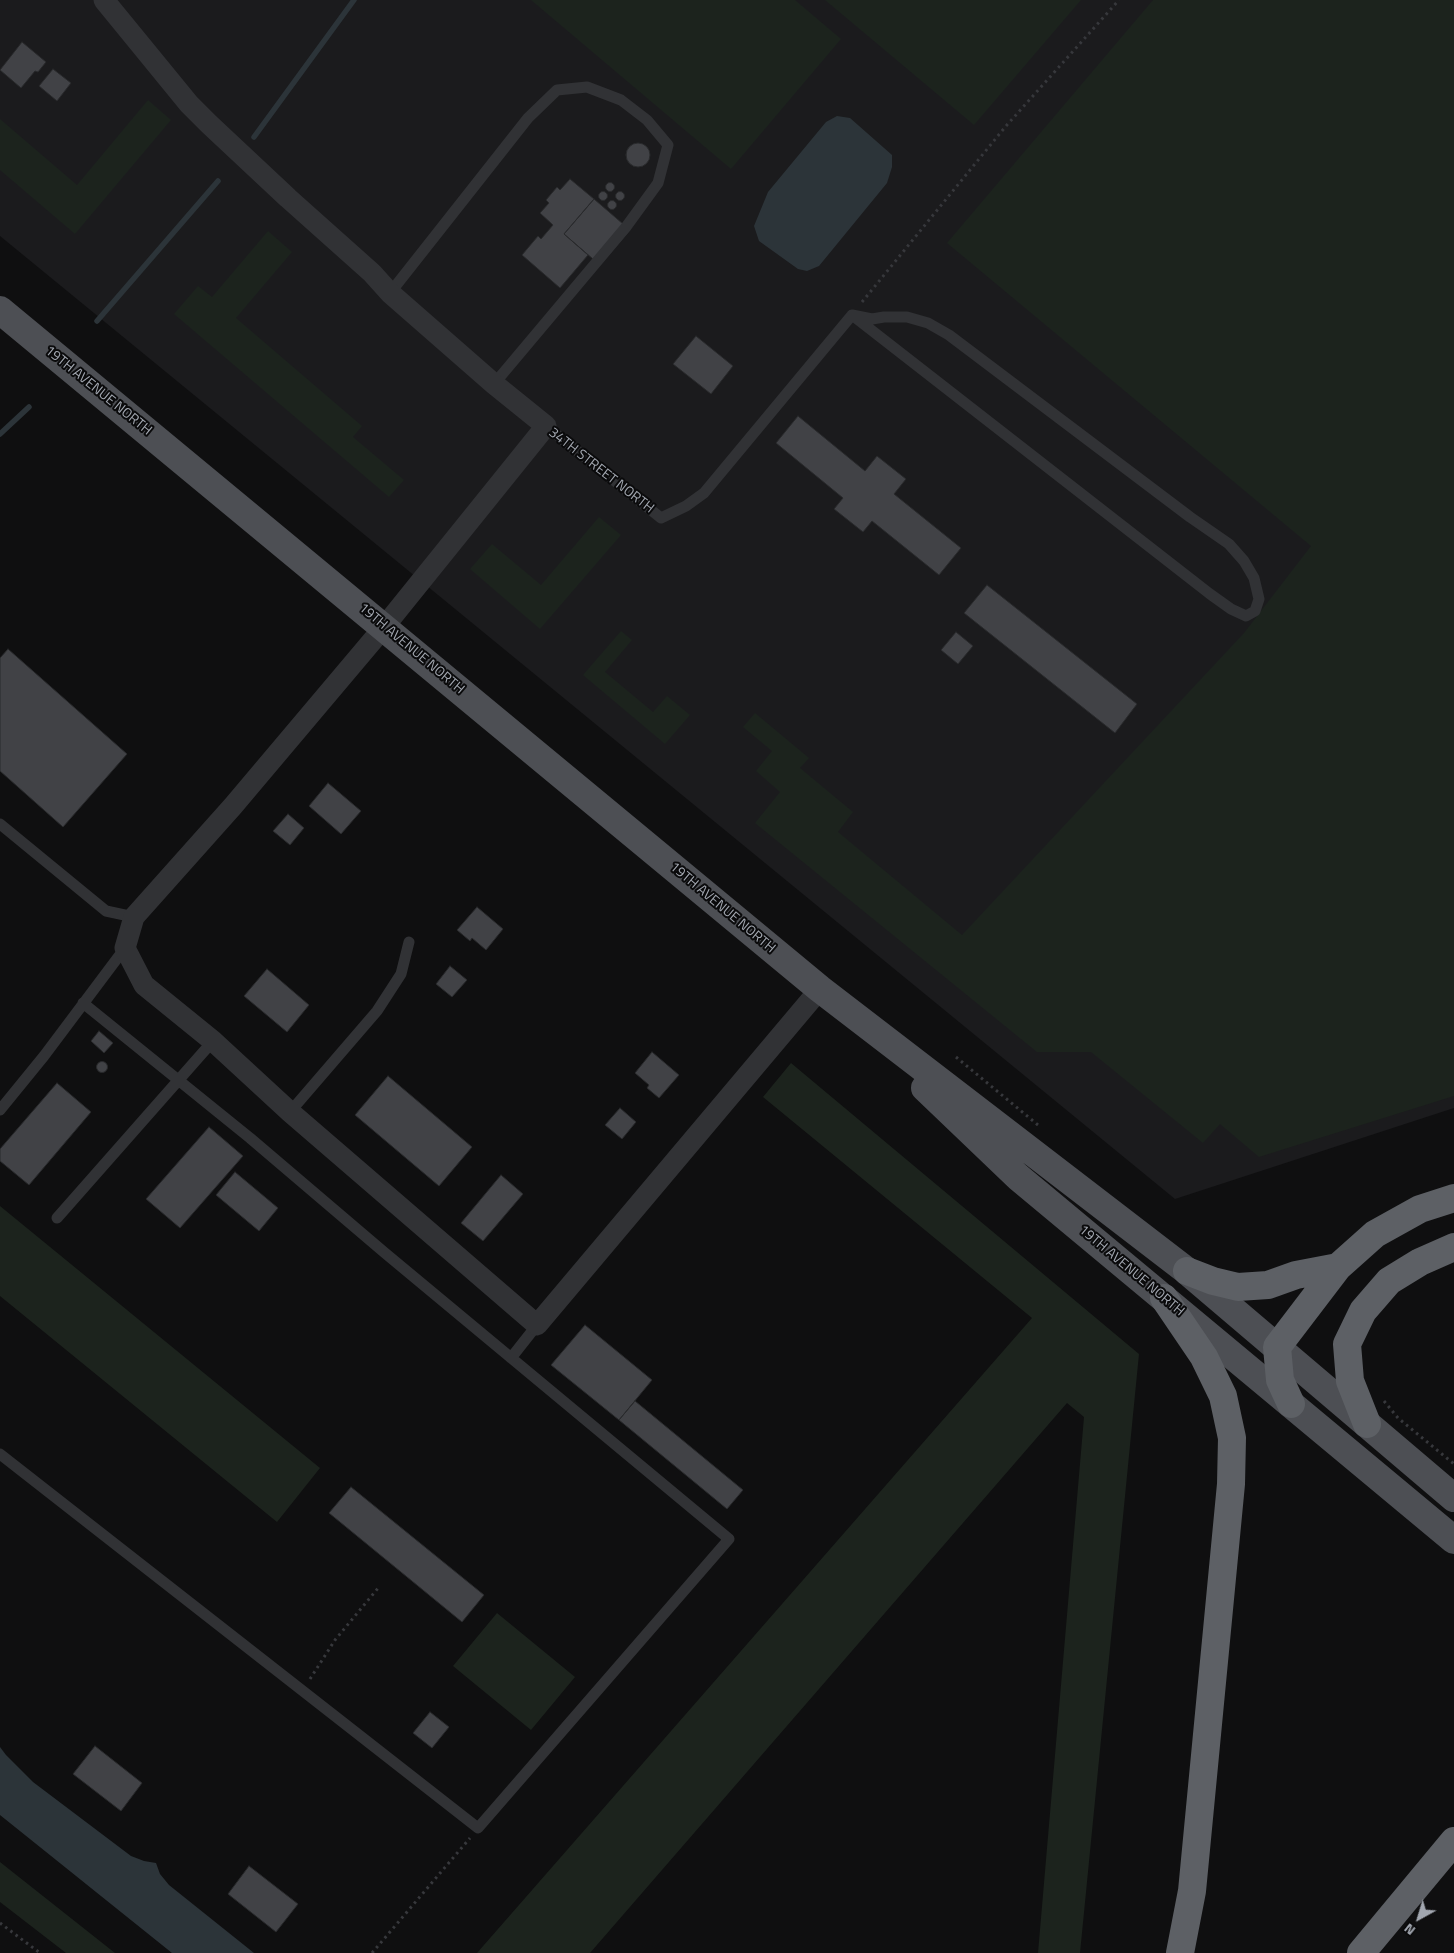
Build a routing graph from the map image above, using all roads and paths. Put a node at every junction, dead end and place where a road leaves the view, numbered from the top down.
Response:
1 (104, 0) edge
2 (1119, 0) edge
3 (390, 293) junction
4 (0, 310) edge
5 (852, 315) junction
6 (494, 384) junction
7 (546, 426) junction
8 (384, 627) junction
9 (0, 824) edge
10 (134, 917) junction
11 (409, 942) dead end
12 (125, 948) junction
13 (820, 989) junction
14 (84, 1003) junction
15 (213, 1041) junction
16 (179, 1080) junction
17 (0, 1110) edge
18 (290, 1112) junction
19 (1454, 1198) edge
20 (57, 1218) dead end
21 (1454, 1247) edge
22 (1338, 1267) junction
23 (1187, 1271) junction
24 (1164, 1298) junction
25 (538, 1324) junction
26 (1277, 1347) junction
27 (512, 1358) junction
28 (1380, 1397) dead end
29 (1291, 1404) junction
30 (1367, 1424) junction
31 (0, 1454) edge
32 (1454, 1464) edge
33 (1454, 1498) edge
34 (1454, 1540) edge
35 (379, 1587) dead end
36 (303, 1690) junction
37 (478, 1828) junction
38 (1454, 1841) edge
39 (0, 1923) edge
40 (40, 1953) edge
41 (372, 1953) edge
42 (1180, 1953) edge
43 (1361, 1953) edge

1 - 3 street
2 - 5 path
3 - 6 street
3 - 6 lane
4 - 8 main road, 19TH AVENUE NORTH
5 - 5 lane
5 - 7 lane, 34TH STREET NORTH
6 - 7 street
7 - 8 street, 34TH STREET NORTH
8 - 10 street, 34TH STREET NORTH
8 - 13 main road, 19TH AVENUE NORTH
9 - 10 lane
10 - 12 street
11 - 18 lane
12 - 14 lane
12 - 15 street
13 - 23 main road, 19TH AVENUE NORTH
13 - 24 main road, 19TH AVENUE NORTH
13 - 25 street
14 - 16 lane
14 - 17 lane
15 - 16 lane
15 - 18 street
16 - 20 lane
16 - 27 lane
18 - 25 street
19 - 22 highway
21 - 30 highway
22 - 23 highway
22 - 26 highway
23 - 26 main road, 19TH AVENUE NORTH
24 - 29 main road, 19TH AVENUE NORTH
24 - 42 highway
25 - 27 lane
26 - 29 highway
26 - 30 main road, 19TH AVENUE NORTH
27 - 37 lane
28 - 32 path
29 - 34 main road, 19TH AVENUE NORTH
30 - 33 main road, 19TH AVENUE NORTH
31 - 36 lane
35 - 36 path
36 - 37 lane
37 - 41 path
38 - 43 highway
39 - 40 path

